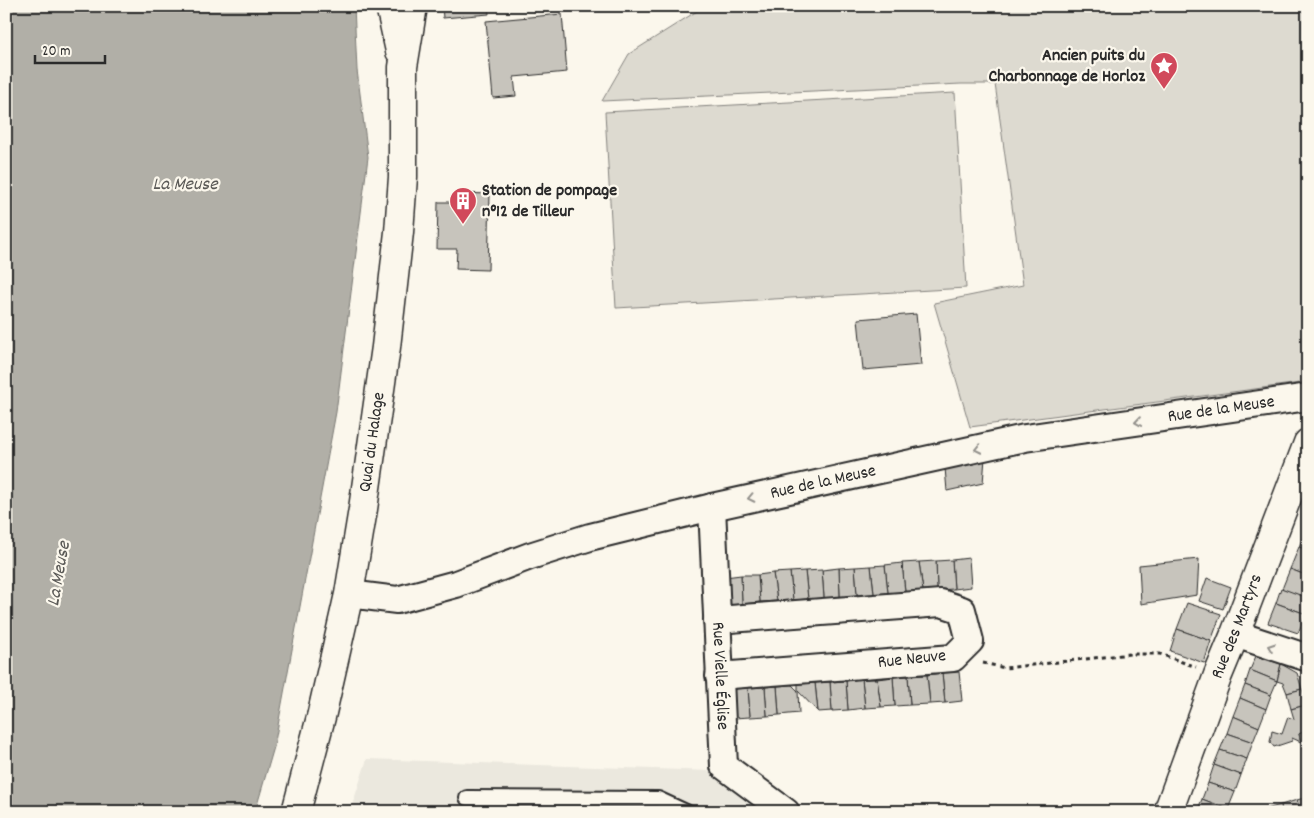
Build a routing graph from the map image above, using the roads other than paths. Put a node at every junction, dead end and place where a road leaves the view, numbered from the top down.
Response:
1 (390, 6) edge
2 (413, 6) edge
3 (404, 68) junction
4 (1308, 397) edge
5 (1308, 443) edge
6 (712, 507) junction
7 (349, 594) junction
8 (717, 620) junction
9 (1235, 634) junction
10 (1308, 658) edge
11 (720, 676) junction
12 (467, 798) dead end
13 (296, 812) edge
14 (686, 812) edge
15 (786, 812) edge
16 (1168, 812) edge

1 - 3 main road, Quai du Halage
2 - 3 main road, Quai du Halage
3 - 7 main road, Quai du Halage
4 -> 6 street, Rue de la Meuse
5 - 9 main road, Rue des Martyrs
6 - 7 street, Rue de la Meuse
6 - 8 street, Rue Vielle Église
7 - 13 main road, Quai du Halage
8 - 11 street, Rue Vielle Église
8 - 11 street, Rue Neuve
10 -> 9 street
9 - 16 main road, Rue des Martyrs
11 - 15 street, Rue Vielle Église
12 - 14 lane

